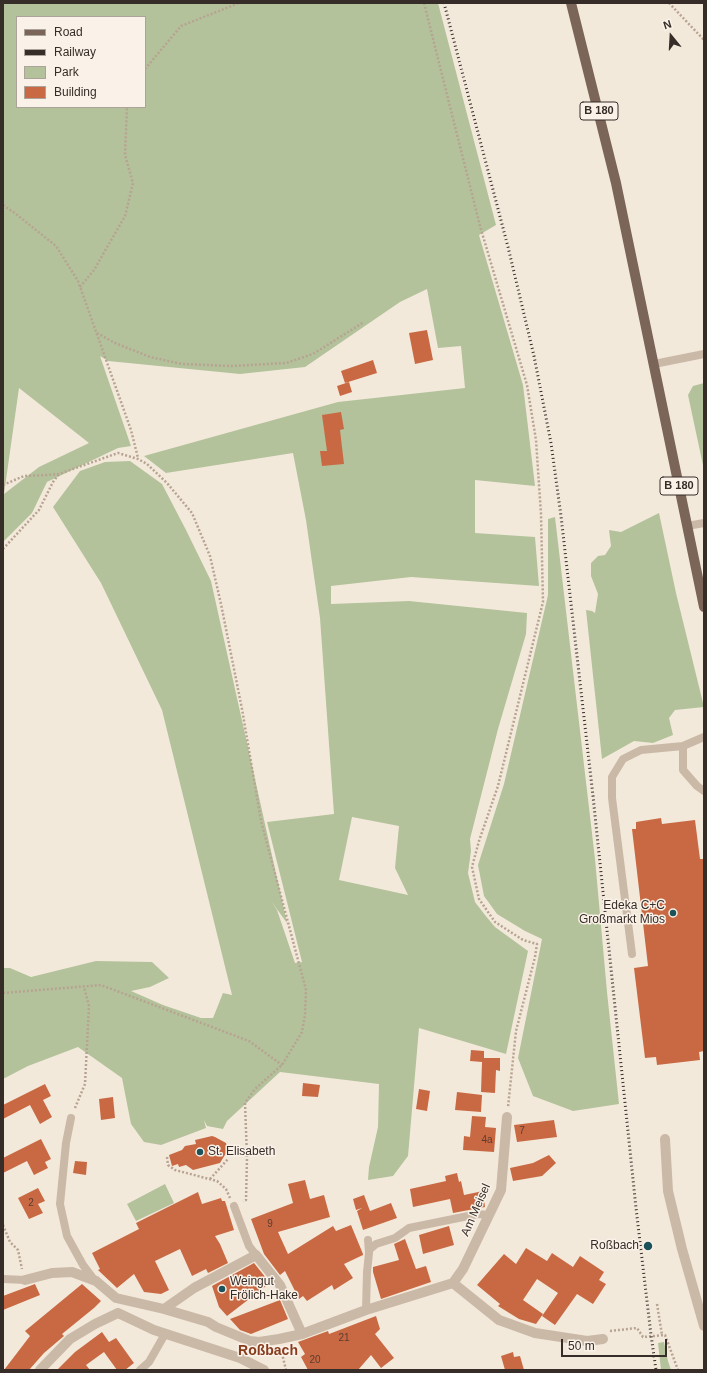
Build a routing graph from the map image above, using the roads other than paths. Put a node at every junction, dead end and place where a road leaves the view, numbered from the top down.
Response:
1 (570, 3) edge
2 (704, 354) edge
3 (654, 364) junction
4 (704, 523) edge
5 (687, 526) junction
6 (704, 607) edge
7 (704, 737) edge
8 (683, 746) junction
9 (704, 790) edge
10 (632, 954) dead end
11 (507, 1117) road end
12 (71, 1118) road end
13 (665, 1139) dead end
14 (234, 1206) road end
15 (489, 1215) junction
16 (368, 1240) dead end
17 (369, 1250) junction
18 (256, 1255) junction
19 (3, 1279) edge
20 (24, 1280) joint
21 (96, 1282) junction
22 (453, 1283) junction
23 (116, 1298) junction
24 (164, 1309) junction
25 (366, 1310) junction
26 (118, 1313) junction
27 (704, 1326) edge
28 (165, 1334) junction
29 (302, 1334) junction
30 (603, 1339) road end
31 (40, 1370) edge
32 (140, 1370) edge
33 (264, 1370) edge

1 - 3 main road, B 180
2 - 3 lane
3 - 5 main road, B 180
4 - 5 lane
5 - 6 main road, B 180
7 - 8 lane
8 - 9 lane
8 - 10 lane
11 - 15 street, Am Meisel
12 - 21 lane
13 - 27 street
14 - 18 lane
15 - 17 lane
15 - 22 street, Am Meisel
16 - 17 lane
17 - 25 lane
18 - 24 street
18 - 29 street
19 - 20 lane
20 - 21 street
21 - 23 street
22 - 25 street
22 - 30 street
23 - 24 street
23 - 26 street
24 - 29 street
25 - 29 street
26 - 28 street
26 - 31 street
28 - 32 lane
28 - 33 street

